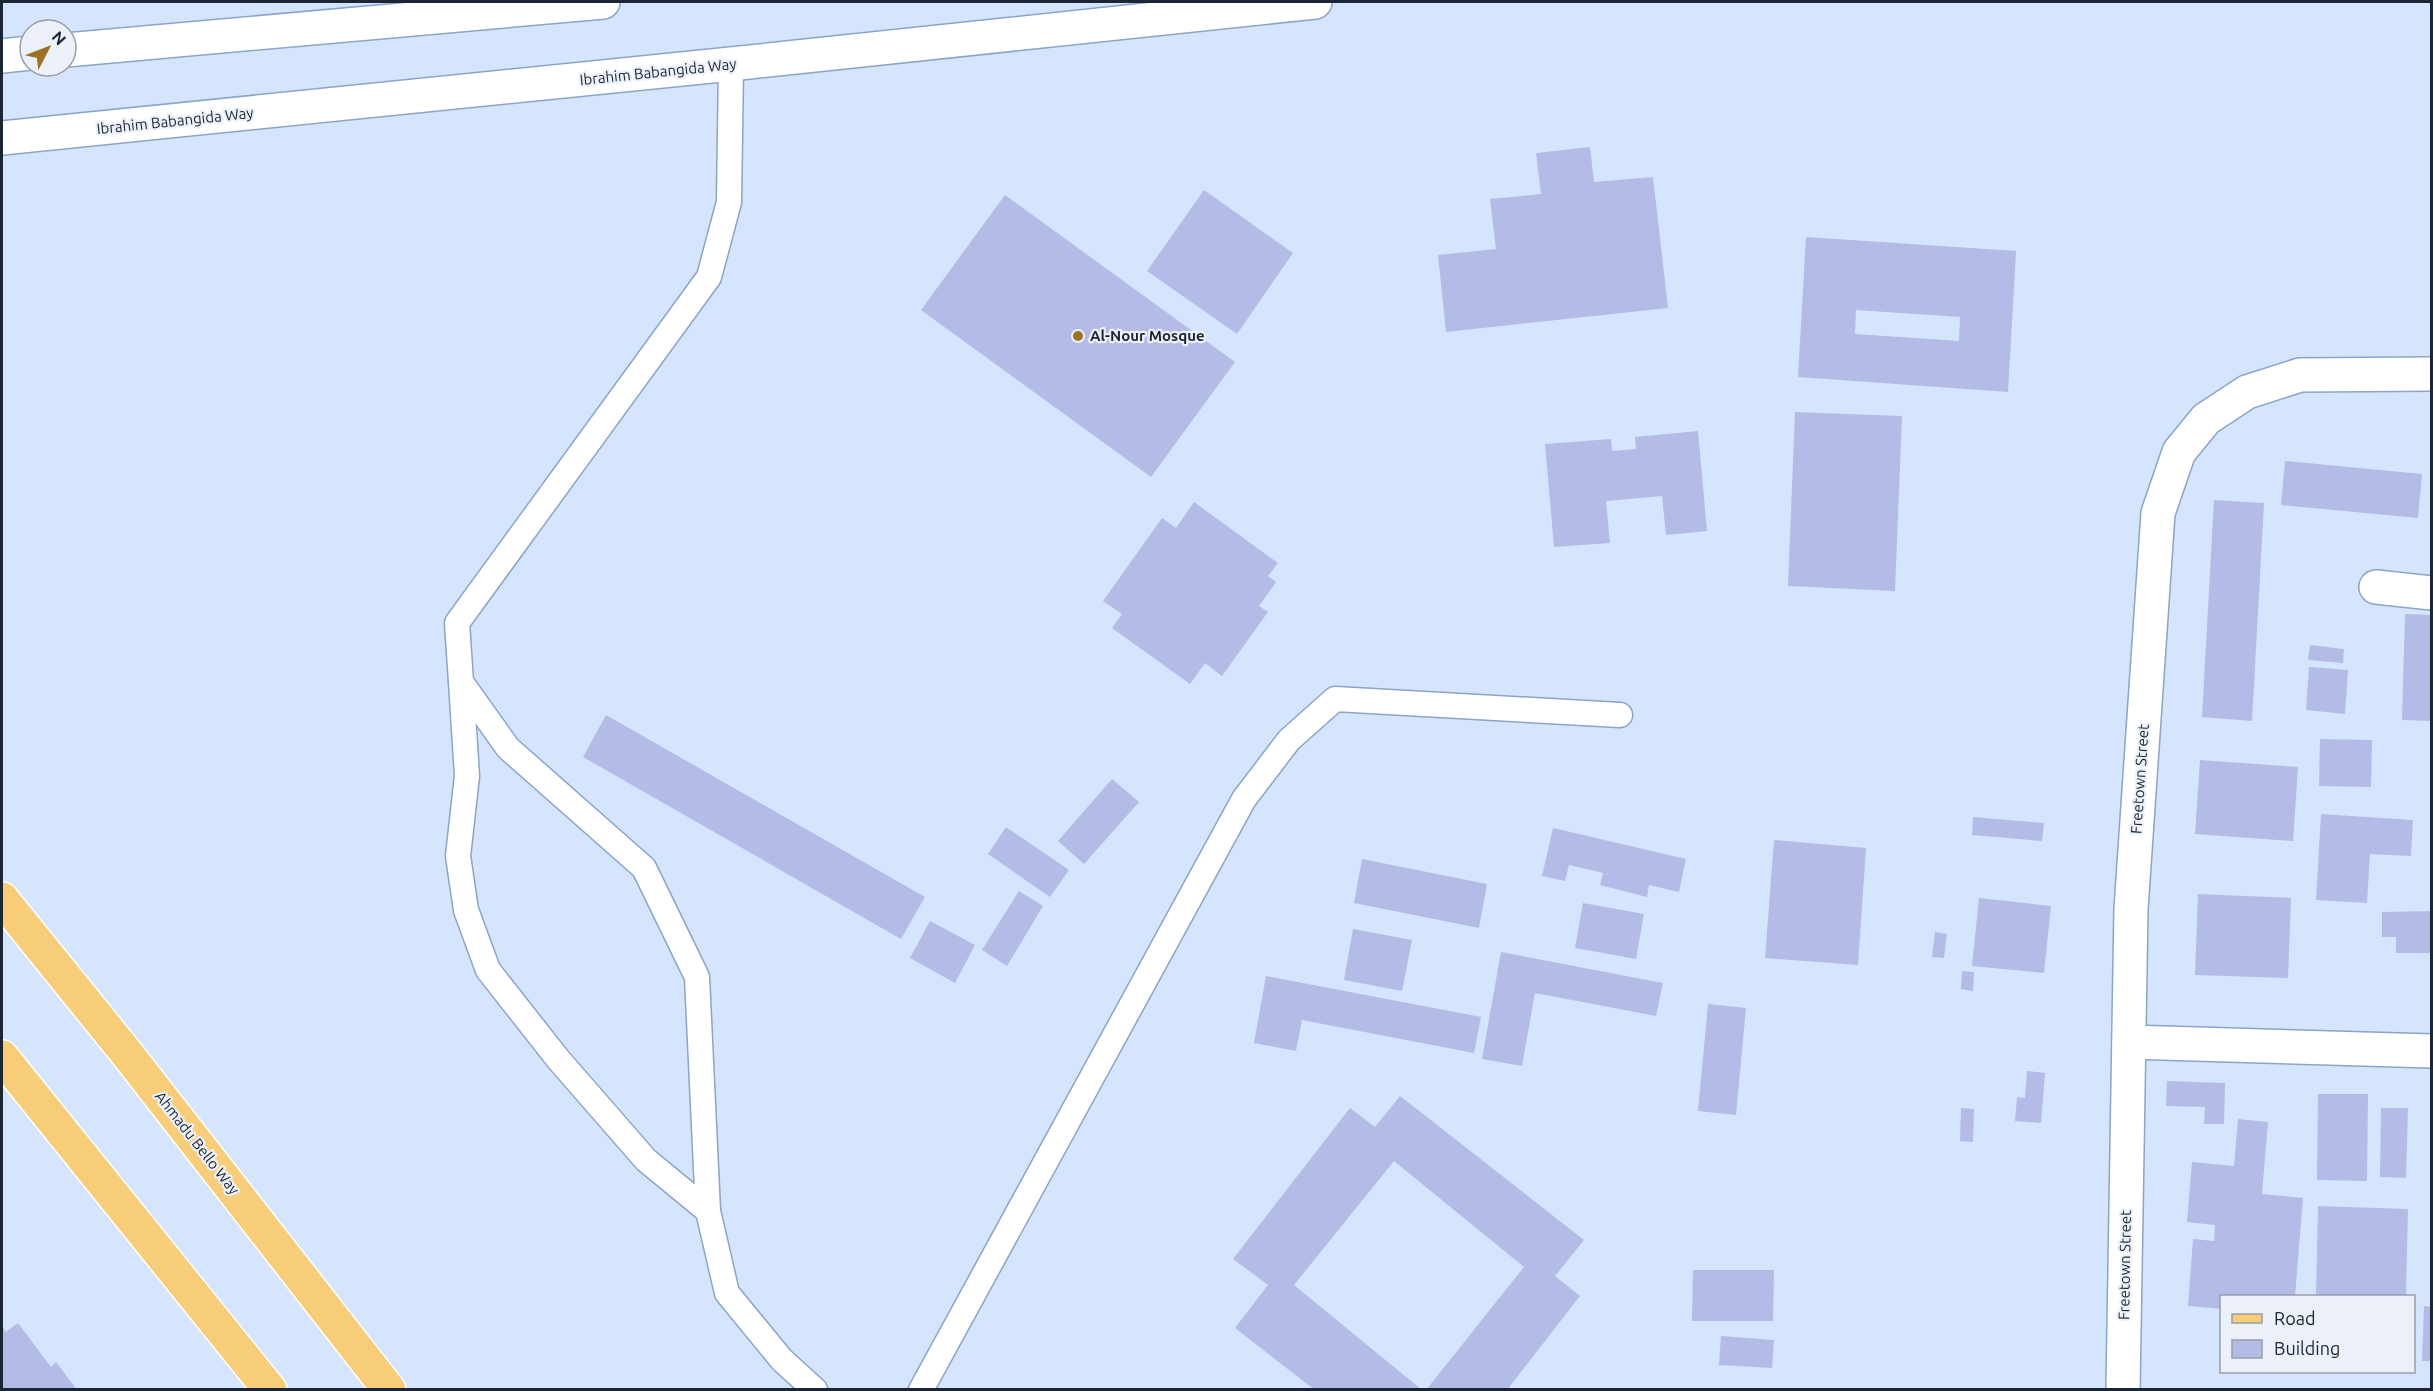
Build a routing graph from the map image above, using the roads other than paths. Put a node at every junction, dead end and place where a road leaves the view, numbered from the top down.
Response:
1 (603, 2) edge
2 (1315, 2) edge
3 (78, 49) edge
4 (18, 54) edge
5 (2, 56) edge
6 (731, 64) junction
7 (2, 138) edge
8 (2432, 374) edge
9 (2376, 587) dead end
10 (2432, 593) edge
11 (461, 682) junction
12 (1620, 715) dead end
13 (2, 899) edge
14 (2129, 1042) junction
15 (2432, 1051) edge
16 (2, 1057) edge
17 (708, 1211) junction
18 (270, 1389) edge
19 (389, 1389) edge
20 (815, 1389) edge
21 (921, 1389) edge
22 (2123, 1389) edge

1 - 3 main road
2 - 6 main road, Ibrahim Babangida Way
4 - 5 main road
6 - 7 main road, Ibrahim Babangida Way
6 - 11 lane
8 - 14 main road, Freetown Street
9 - 10 main road
11 - 17 lane
11 - 17 lane
12 - 21 lane
13 - 19 main road, Ahmadu Bello Way
14 - 15 main road
14 - 22 main road, Freetown Street
16 - 18 main road
17 - 20 lane

